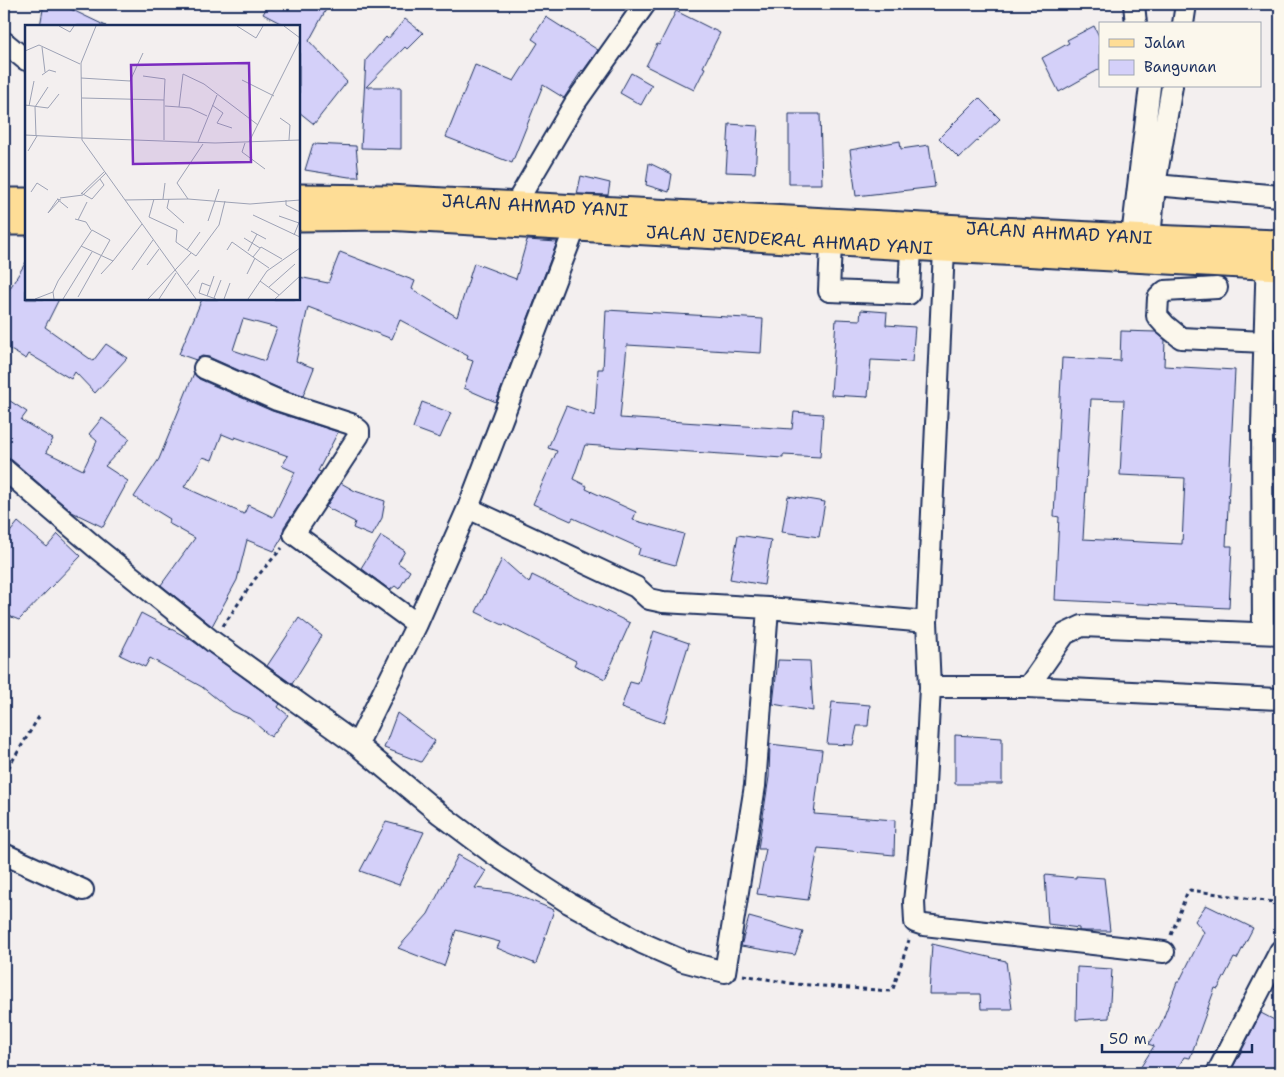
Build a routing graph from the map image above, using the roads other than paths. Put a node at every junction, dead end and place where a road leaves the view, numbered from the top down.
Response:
1 (645, 4) edge
2 (1134, 4) edge
3 (1186, 4) edge
4 (1136, 22) edge
5 (1183, 22) edge
6 (4, 42) edge
7 (25, 59) edge
8 (1150, 88) edge
9 (1172, 88) edge
10 (1155, 184) junction
11 (1280, 196) edge
12 (300, 197) edge
13 (515, 205) junction
14 (300, 218) edge
15 (574, 228) junction
16 (1141, 238) junction
17 (832, 243) junction
18 (911, 247) junction
19 (944, 250) junction
20 (1273, 255) edge
21 (1219, 264) junction
22 (1264, 342) junction
23 (204, 368) dead end
24 (1271, 427) edge
25 (4, 469) edge
26 (468, 508) junction
27 (768, 608) junction
28 (927, 622) junction
29 (417, 624) junction
30 (1272, 633) edge
31 (930, 687) junction
32 (1028, 687) junction
33 (1280, 699) edge
34 (357, 745) junction
35 (4, 854) edge
36 (83, 890) dead end
37 (1280, 951) edge
38 (1164, 952) road end
39 (1217, 1073) edge

1 - 13 street
2 - 4 street
3 - 5 street
6 - 7 street
8 - 16 street
9 - 10 street
10 - 11 street
10 - 16 street
12 - 13 main road, JALAN AHMAD YANI
13 - 16 main road, JALAN AHMAD YANI
14 - 15 main road, JALAN JENDERAL AHMAD YANI
15 - 17 main road, JALAN JENDERAL AHMAD YANI
15 - 26 street
16 - 21 main road, JALAN AHMAD YANI
17 - 18 main road, JALAN JENDERAL AHMAD YANI
17 - 18 street
18 - 19 main road, JALAN JENDERAL AHMAD YANI
19 - 21 main road, JALAN JENDERAL AHMAD YANI
19 - 28 street
20 - 21 main road, JALAN AHMAD YANI
20 - 22 street
21 - 22 street
22 - 24 street
23 - 29 street
24 - 30 street
25 - 34 street
26 - 27 street
26 - 29 street
27 - 28 street
27 - 34 street
28 - 31 street
29 - 34 street
30 - 32 street
31 - 32 street
31 - 38 street
32 - 33 street
35 - 36 street
37 - 39 street

